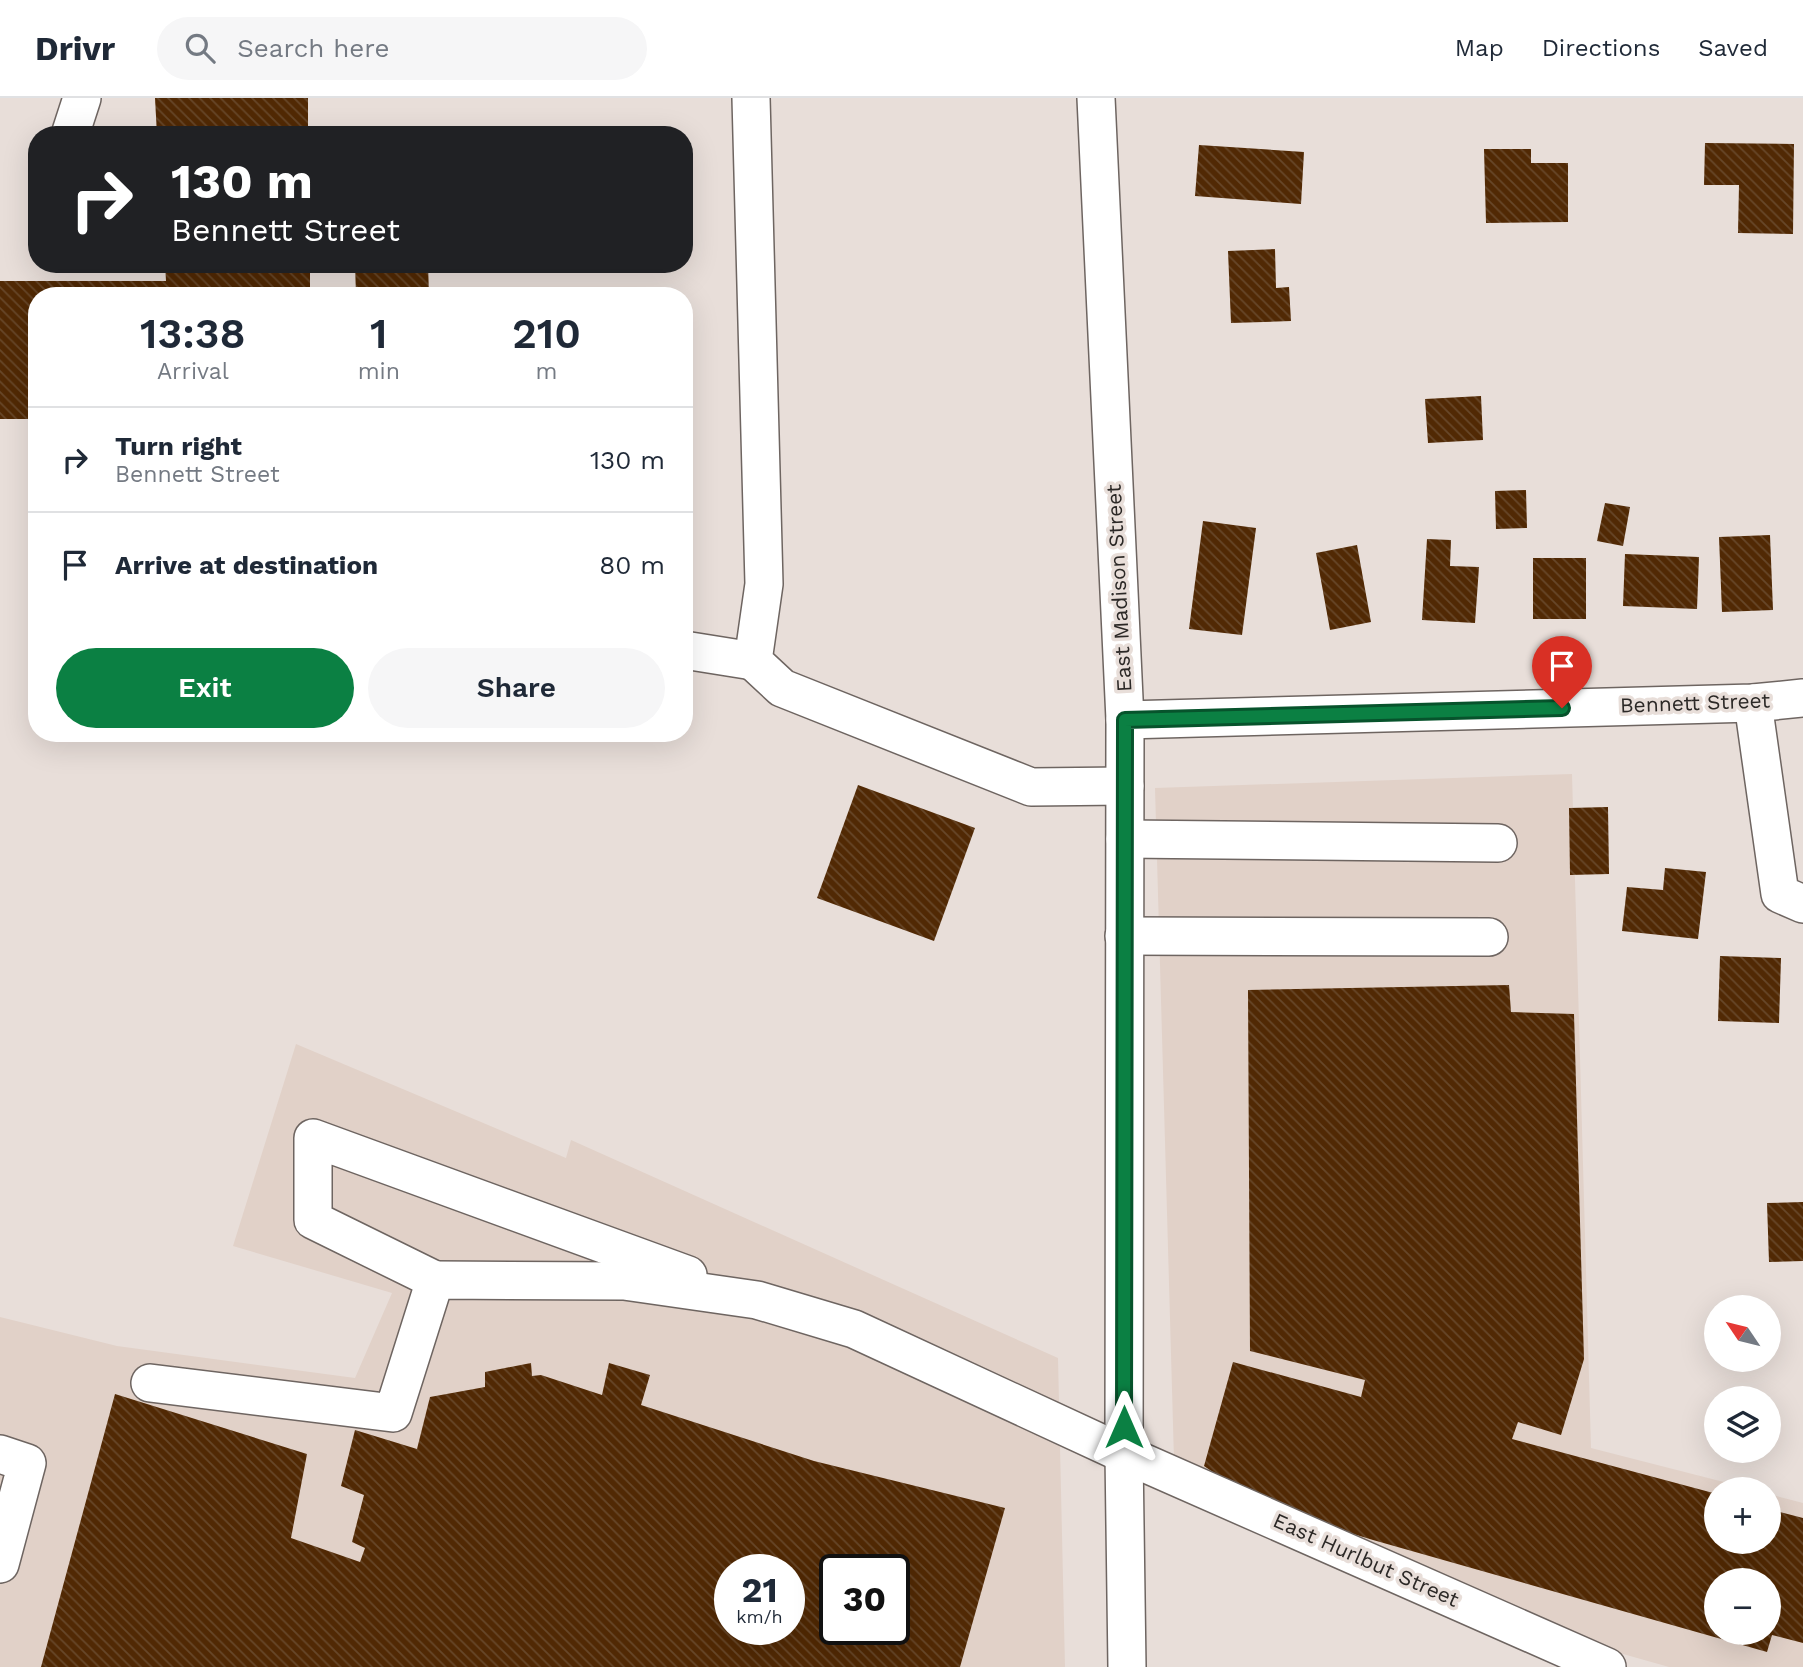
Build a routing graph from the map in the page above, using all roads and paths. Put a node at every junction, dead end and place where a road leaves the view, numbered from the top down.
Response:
1 (82, 98) edge
2 (751, 98) edge
3 (1096, 98) edge
4 (73, 126) edge
5 (693, 651) edge
6 (753, 661) junction
7 (1803, 698) edge
8 (1753, 703) junction
9 (1125, 720) junction
10 (1125, 786) junction
11 (1125, 839) junction
12 (1498, 843) dead end
13 (1803, 904) edge
14 (1124, 936) junction
15 (1489, 937) dead end
16 (435, 1280) junction
17 (758, 1300) junction
18 (150, 1383) dead end
19 (0, 1454) edge
20 (1124, 1454) junction
21 (0, 1564) edge
22 (1127, 1667) edge
23 (1607, 1667) edge

1 - 4 street
2 - 6 street
3 - 9 street, East Madison Street
5 - 6 street
6 - 10 street
7 - 8 street, Bennett Street
8 - 9 street, Bennett Street
8 - 13 street
9 - 10 street, East Madison Street
10 - 11 street, East Madison Street
11 - 12 street
11 - 14 street, East Madison Street
14 - 15 street
14 - 20 street, East Madison Street
16 - 17 street
16 - 17 street
16 - 18 street
17 - 20 street, East Hurlbut Street
19 - 21 street
20 - 22 street, East Madison Street
20 - 23 street, East Hurlbut Street

